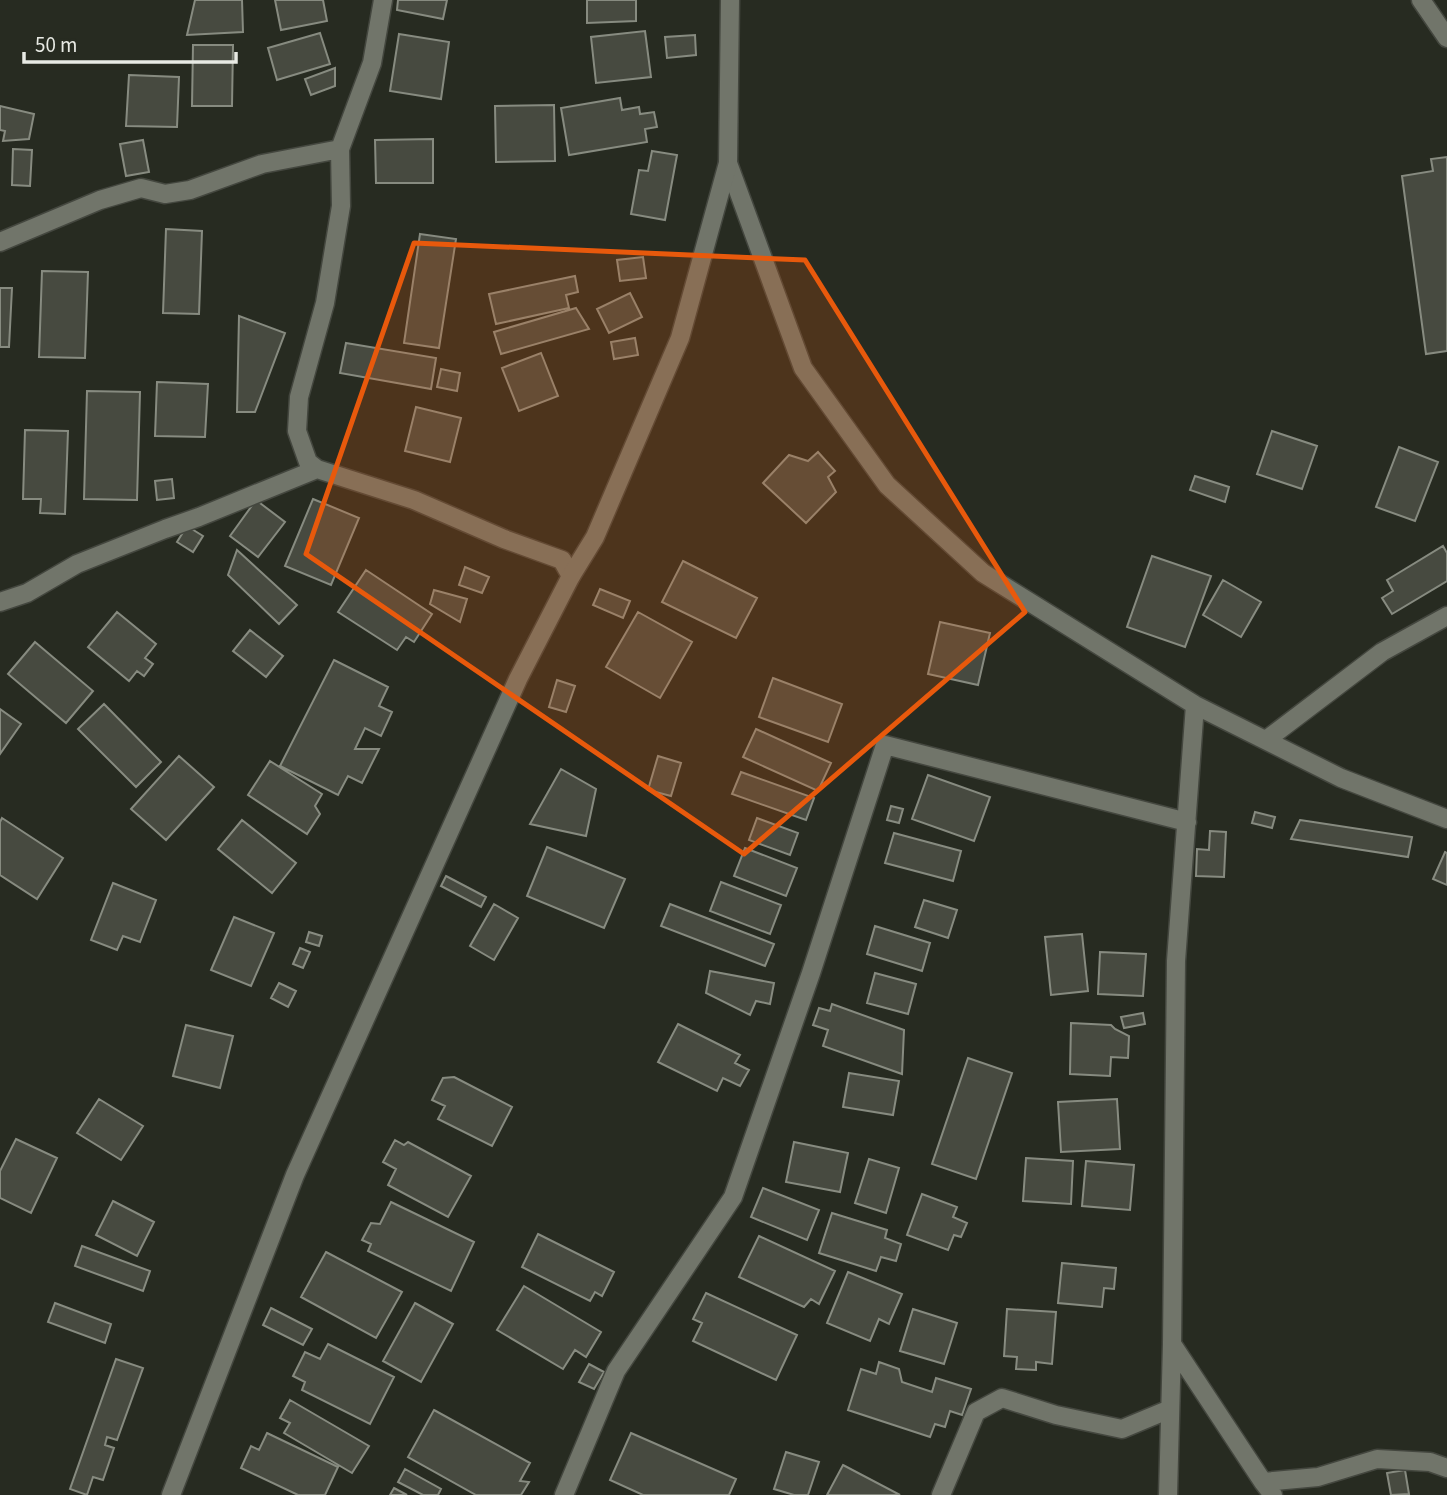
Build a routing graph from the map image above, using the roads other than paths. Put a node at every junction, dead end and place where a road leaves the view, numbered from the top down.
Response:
1 (383, 0) edge
2 (730, 0) edge
3 (1421, 0) edge
4 (1447, 38) edge
5 (340, 149) junction
6 (728, 163) junction
7 (0, 242) edge
8 (317, 469) junction
9 (571, 576) junction
10 (0, 602) edge
11 (1447, 616) edge
12 (1195, 705) junction
13 (1266, 740) junction
14 (1447, 819) edge
15 (1187, 822) junction
16 (1172, 1344) junction
17 (1170, 1409) junction
18 (1447, 1468) edge
19 (1268, 1489) edge
20 (171, 1495) edge
21 (564, 1495) edge
22 (941, 1495) edge
23 (1168, 1495) edge

1 - 5 street
2 - 6 street
3 - 4 street
5 - 7 street
5 - 8 street
6 - 9 street
6 - 12 street
8 - 9 street
8 - 10 street
9 - 20 street
11 - 13 street
12 - 13 street
12 - 15 street
13 - 14 street
15 - 16 street
15 - 21 street
16 - 17 street
16 - 19 street
17 - 22 street
17 - 23 street
18 - 19 street

